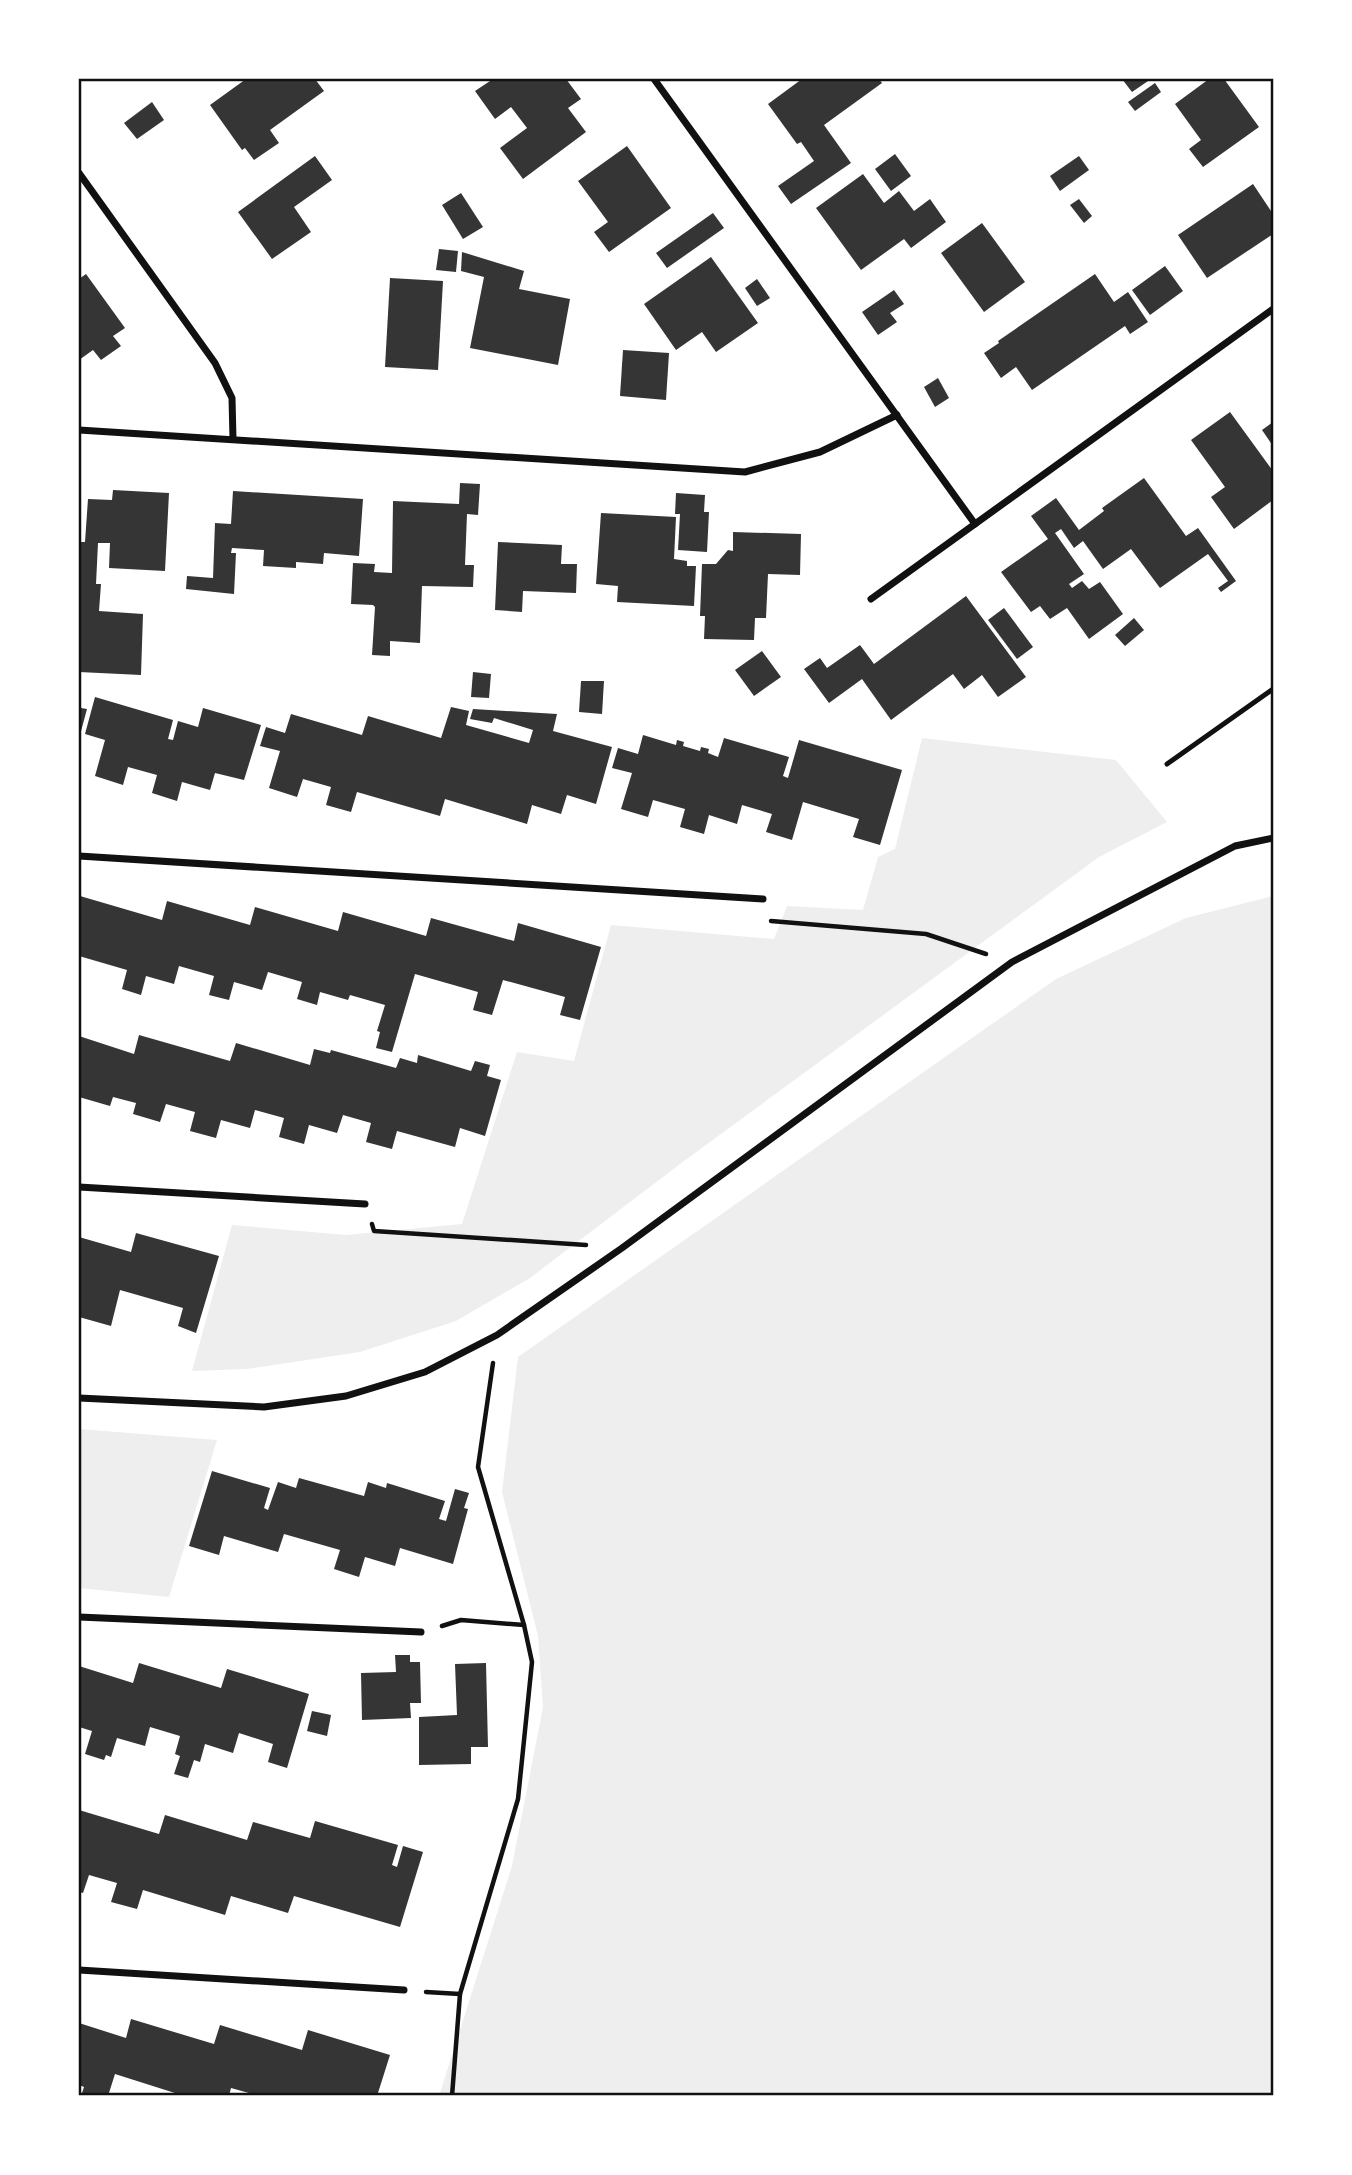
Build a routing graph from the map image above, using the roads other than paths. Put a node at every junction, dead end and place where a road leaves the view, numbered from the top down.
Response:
1 (654, 79) edge
2 (79, 173) edge
3 (1273, 309) edge
4 (897, 415) junction
5 (79, 430) edge
6 (233, 439) junction
7 (975, 524) junction
8 (871, 599) dead end
9 (1273, 689) edge
10 (1167, 764) dead end
11 (1273, 838) edge
12 (79, 856) edge
13 (763, 898) road end
14 (79, 1188) edge
15 (365, 1204) road end
16 (79, 1398) edge
17 (79, 1616) edge
18 (421, 1632) road end
19 (79, 1970) edge
20 (404, 1990) road end

1 - 4 street
2 - 6 street
3 - 7 street
4 - 6 street
4 - 7 street
5 - 6 street
7 - 8 street
9 - 10 lane
11 - 16 street
12 - 13 street
14 - 15 street
17 - 18 street
19 - 20 street

